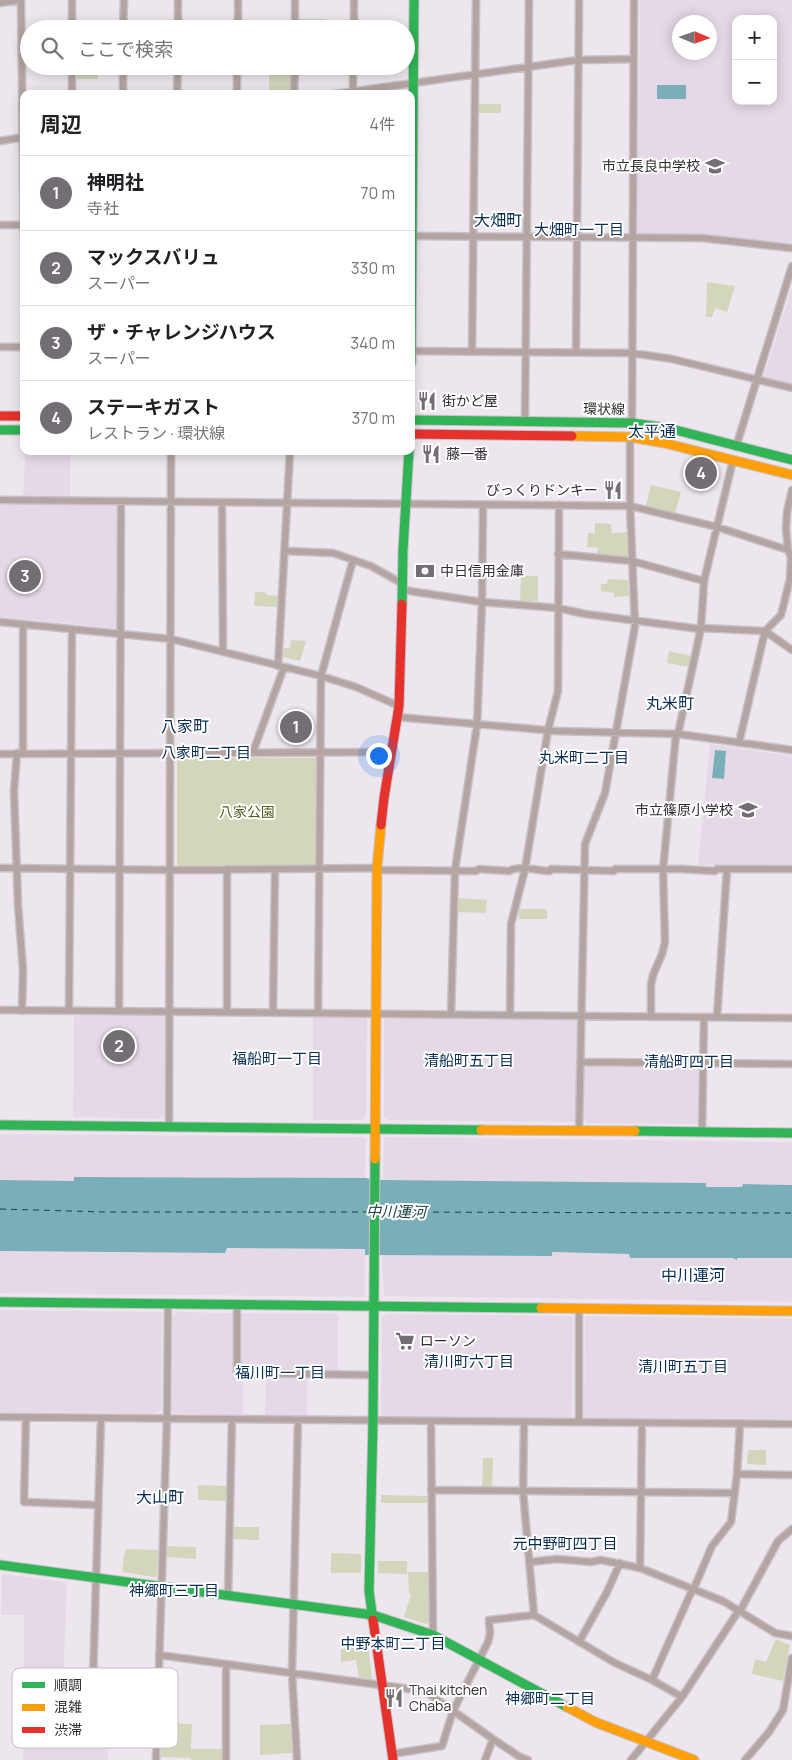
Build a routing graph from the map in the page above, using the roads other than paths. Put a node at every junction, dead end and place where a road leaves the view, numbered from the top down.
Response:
1 (20, 0) edge
2 (72, 0) edge
3 (124, 0) edge
4 (178, 0) edge
5 (238, 0) edge
6 (295, 0) edge
7 (354, 0) edge
8 (414, 0) edge
9 (476, 0) edge
10 (529, 0) edge
11 (579, 0) edge
12 (634, 0) edge
13 (0, 3) edge
14 (20, 20) edge
15 (72, 20) edge
16 (123, 20) edge
17 (178, 20) edge
18 (238, 20) edge
19 (295, 20) edge
20 (354, 20) edge
21 (414, 20) edge
22 (634, 59) junction
23 (578, 60) junction
24 (528, 67) junction
25 (22, 75) edge
26 (72, 75) edge
27 (123, 75) edge
28 (178, 75) edge
29 (237, 75) edge
30 (295, 75) edge
31 (353, 75) edge
32 (413, 75) edge
33 (475, 75) junction
34 (413, 83) junction
35 (22, 90) edge
36 (72, 90) edge
37 (123, 90) edge
38 (177, 90) edge
39 (237, 90) edge
40 (294, 90) edge
41 (353, 90) edge
42 (366, 90) edge
43 (413, 90) edge
44 (20, 138) edge
45 (0, 141) edge
46 (0, 225) edge
47 (20, 225) edge
48 (415, 232) edge
49 (473, 236) junction
50 (527, 237) junction
51 (577, 238) junction
52 (632, 238) junction
53 (792, 248) edge
54 (792, 266) edge
55 (0, 347) edge
56 (20, 347) edge
57 (415, 351) edge
58 (472, 351) junction
59 (526, 352) junction
60 (576, 352) junction
61 (632, 352) junction
62 (756, 379) junction
63 (792, 388) edge
64 (0, 416) edge
65 (20, 416) edge
66 (415, 420) edge
67 (525, 421) junction
68 (632, 423) junction
69 (0, 430) edge
70 (20, 430) edge
71 (415, 434) edge
72 (630, 437) junction
73 (736, 447) junction
74 (171, 455) edge
75 (290, 455) edge
76 (409, 455) edge
77 (733, 460) junction
78 (792, 460) edge
79 (792, 474) edge
80 (792, 490) edge
81 (0, 500) edge
82 (121, 501) junction
83 (171, 502) junction
84 (222, 502) junction
85 (288, 503) junction
86 (406, 504) junction
87 (483, 505) junction
88 (559, 506) junction
89 (630, 506) junction
90 (716, 528) junction
91 (788, 550) junction
92 (285, 551) junction
93 (558, 554) junction
94 (791, 557) edge
95 (353, 560) junction
96 (632, 561) junction
97 (704, 581) junction
98 (403, 587) junction
99 (482, 602) junction
100 (785, 604) junction
101 (792, 606) edge
102 (558, 608) junction
103 (634, 620) junction
104 (0, 622) edge
105 (23, 624) junction
106 (700, 628) junction
107 (72, 629) junction
108 (765, 631) junction
109 (121, 634) junction
110 (171, 638) junction
111 (792, 650) edge
112 (223, 652) junction
113 (281, 666) junction
114 (321, 676) junction
115 (399, 706) junction
116 (397, 717) junction
117 (477, 725) junction
118 (548, 730) junction
119 (616, 732) junction
120 (677, 734) junction
121 (739, 743) junction
122 (792, 750) edge
123 (253, 752) junction
124 (320, 752) junction
125 (392, 752) junction
126 (20, 753) junction
127 (71, 753) junction
128 (121, 753) junction
129 (170, 753) junction
130 (0, 754) edge
131 (0, 868) edge
132 (17, 868) junction
133 (70, 868) junction
134 (120, 869) junction
135 (275, 869) junction
136 (318, 869) junction
137 (377, 869) junction
138 (525, 869) junction
139 (727, 869) junction
140 (792, 869) edge
141 (170, 870) junction
142 (227, 870) junction
143 (455, 870) junction
144 (585, 870) junction
145 (663, 870) junction
146 (0, 1010) edge
147 (22, 1011) junction
148 (69, 1011) junction
149 (119, 1012) junction
150 (169, 1012) junction
151 (227, 1012) junction
152 (273, 1013) junction
153 (318, 1013) junction
154 (376, 1014) junction
155 (451, 1014) junction
156 (510, 1015) junction
157 (582, 1016) junction
158 (651, 1017) junction
159 (704, 1017) junction
160 (717, 1017) junction
161 (792, 1018) edge
162 (581, 1062) junction
163 (703, 1063) junction
164 (792, 1064) edge
165 (0, 1125) edge
166 (169, 1127) junction
167 (375, 1129) junction
168 (579, 1131) junction
169 (702, 1132) junction
170 (792, 1133) edge
171 (0, 1302) edge
172 (168, 1303) junction
173 (237, 1304) junction
174 (374, 1305) junction
175 (579, 1308) junction
176 (792, 1310) edge
177 (373, 1375) junction
178 (0, 1417) edge
179 (26, 1417) junction
180 (101, 1418) junction
181 (167, 1418) junction
182 (232, 1419) junction
183 (298, 1420) junction
184 (373, 1420) junction
185 (431, 1421) junction
186 (524, 1422) junction
187 (579, 1422) junction
188 (642, 1423) junction
189 (740, 1424) junction
190 (792, 1424) edge
191 (738, 1474) junction
192 (792, 1475) edge
193 (431, 1490) junction
194 (523, 1491) junction
195 (641, 1492) junction
196 (735, 1493) junction
197 (98, 1505) junction
198 (792, 1529) edge
199 (530, 1562) junction
200 (620, 1563) junction
201 (0, 1565) edge
202 (640, 1568) junction
203 (96, 1577) junction
204 (162, 1586) junction
205 (694, 1588) junction
206 (228, 1596) junction
207 (293, 1605) junction
208 (740, 1610) junction
209 (372, 1615) junction
210 (534, 1615) junction
211 (433, 1635) junction
212 (792, 1636) edge
213 (579, 1642) junction
214 (160, 1655) junction
215 (792, 1658) edge
216 (480, 1660) junction
217 (226, 1664) junction
218 (93, 1668) edge
219 (160, 1668) edge
220 (292, 1673) junction
221 (652, 1680) junction
222 (383, 1686) junction
223 (682, 1697) junction
224 (788, 1701) edge
225 (453, 1711) junction
226 (493, 1739) junction
227 (647, 1742) junction
228 (393, 1757) edge
229 (226, 1760) edge
230 (296, 1760) edge
231 (485, 1760) edge
232 (528, 1760) edge
233 (631, 1760) edge
234 (694, 1760) edge
235 (745, 1760) edge

1 - 13 street
1 - 14 street
2 - 15 street
3 - 16 street
4 - 17 street
5 - 18 street
6 - 19 street
7 - 20 street
8 - 21 street
9 - 33 street
10 - 24 street
11 - 23 street
12 - 22 street
22 - 23 street
22 - 52 street
23 - 24 street
23 - 51 street
24 - 33 street
24 - 50 street
25 - 35 street
26 - 36 street
27 - 37 street
28 - 38 street
29 - 39 street
30 - 40 street
31 - 41 street
32 - 34 street
33 - 34 street
33 - 49 street
34 - 42 street
34 - 43 street
44 - 45 street
46 - 47 street
48 - 49 street
49 - 50 street
49 - 58 street
50 - 51 street
50 - 59 street
51 - 52 street
51 - 60 street
52 - 53 street
52 - 61 street
54 - 62 street
55 - 56 street
57 - 58 street
58 - 59 street
59 - 60 street
59 - 67 street
60 - 61 street
61 - 62 street
61 - 68 street
62 - 63 street
62 - 73 street
64 - 65 street
66 - 67 street, 環状線
67 - 68 street, 環状線
68 - 73 street, 環状線
69 - 70 street
71 - 72 street, 環状線
72 - 77 street, 環状線
72 - 89 street
73 - 78 street, 環状線
74 - 83 street
75 - 85 street
76 - 86 street
77 - 79 street, 環状線
77 - 90 street
80 - 91 street
81 - 82 street
82 - 83 street
82 - 109 street
83 - 84 street
83 - 110 street
84 - 85 street
84 - 112 street
85 - 86 street
85 - 92 street
86 - 87 street
86 - 98 street
87 - 88 street
87 - 99 street
88 - 89 street
88 - 93 street
89 - 90 street
89 - 96 street
90 - 91 street
90 - 97 street
91 - 94 street
92 - 95 street
92 - 113 street
93 - 96 street
93 - 102 street
94 - 100 street
95 - 98 street
95 - 114 street
96 - 97 street
96 - 103 street
97 - 106 street
98 - 99 street
98 - 115 street
99 - 102 street
99 - 117 street
100 - 101 street
100 - 108 street
102 - 103 street
102 - 118 street
103 - 106 street
103 - 119 street
104 - 105 street
105 - 107 street
105 - 126 street
106 - 108 street
106 - 120 street
107 - 109 street
107 - 127 street
108 - 111 street
108 - 121 street
109 - 110 street
109 - 128 street
110 - 112 street
110 - 129 street
112 - 113 street
113 - 114 street
113 - 123 street
114 - 115 street
114 - 124 street
115 - 116 street
116 - 117 street
116 - 125 street
117 - 118 street
117 - 143 street
118 - 119 street
118 - 138 street
119 - 120 street
119 - 144 street
120 - 121 street
120 - 145 street
121 - 122 street
123 - 124 street
123 - 129 street
124 - 125 street
124 - 136 street
125 - 137 street
126 - 127 street
126 - 130 street
126 - 132 street
127 - 128 street
127 - 133 street
128 - 129 street
128 - 134 street
129 - 141 street
131 - 132 street
132 - 133 street
132 - 147 street
133 - 134 street
133 - 148 street
134 - 141 street
134 - 149 street
135 - 136 street
135 - 142 street
135 - 152 street
136 - 137 street
136 - 153 street
137 - 143 street
137 - 154 street
138 - 143 street
138 - 144 street
138 - 156 street
139 - 140 street
139 - 145 street
139 - 160 street
141 - 142 street
141 - 150 street
142 - 151 street
143 - 155 street
144 - 145 street
144 - 157 street
145 - 158 street
146 - 147 street
147 - 148 street
148 - 149 street
149 - 150 street
150 - 151 street
150 - 166 street
151 - 152 street
152 - 153 street
153 - 154 street
154 - 155 street
154 - 167 street
155 - 156 street
156 - 157 street
157 - 158 street
157 - 162 street
158 - 159 street
159 - 160 street
159 - 163 street
160 - 161 street
162 - 163 street
162 - 168 street
163 - 164 street
163 - 169 street
165 - 166 street
166 - 167 street
167 - 168 street
167 - 174 street
168 - 169 street
169 - 170 street
171 - 172 street
172 - 173 street
172 - 181 street
173 - 174 street
173 - 177 street
174 - 175 street
174 - 177 street
175 - 176 street
175 - 187 street
177 - 184 street
178 - 179 street
179 - 180 street
179 - 197 street
180 - 181 street
180 - 197 street
181 - 182 street
181 - 204 street
182 - 183 street
182 - 206 street
183 - 184 street
183 - 207 street
184 - 185 street
184 - 209 street
185 - 186 street
185 - 193 street
186 - 187 street
186 - 194 street
187 - 188 street
188 - 189 street
188 - 195 street
189 - 190 street
189 - 191 street
191 - 192 street
191 - 196 street
193 - 194 street
193 - 211 street
194 - 195 street
194 - 199 street
195 - 196 street
195 - 202 street
196 - 205 street
197 - 203 street
198 - 208 street
199 - 200 street
199 - 210 street
200 - 202 street
200 - 213 street
201 - 203 street
202 - 205 street
203 - 204 street
203 - 218 street
204 - 206 street
204 - 214 street
205 - 208 street
205 - 221 street
206 - 207 street
207 - 209 street
207 - 220 street
208 - 212 street
208 - 223 street
209 - 211 street
209 - 222 street
210 - 213 street
210 - 216 street
211 - 216 street
213 - 221 street
214 - 217 street
214 - 219 street
215 - 224 street
216 - 225 street
216 - 227 street
217 - 220 street
217 - 229 street
220 - 222 street
220 - 230 street
221 - 223 street
222 - 225 street
222 - 228 street
223 - 227 street
224 - 235 street
225 - 226 street
225 - 228 street
226 - 231 street
226 - 232 street
227 - 233 street
227 - 234 street

